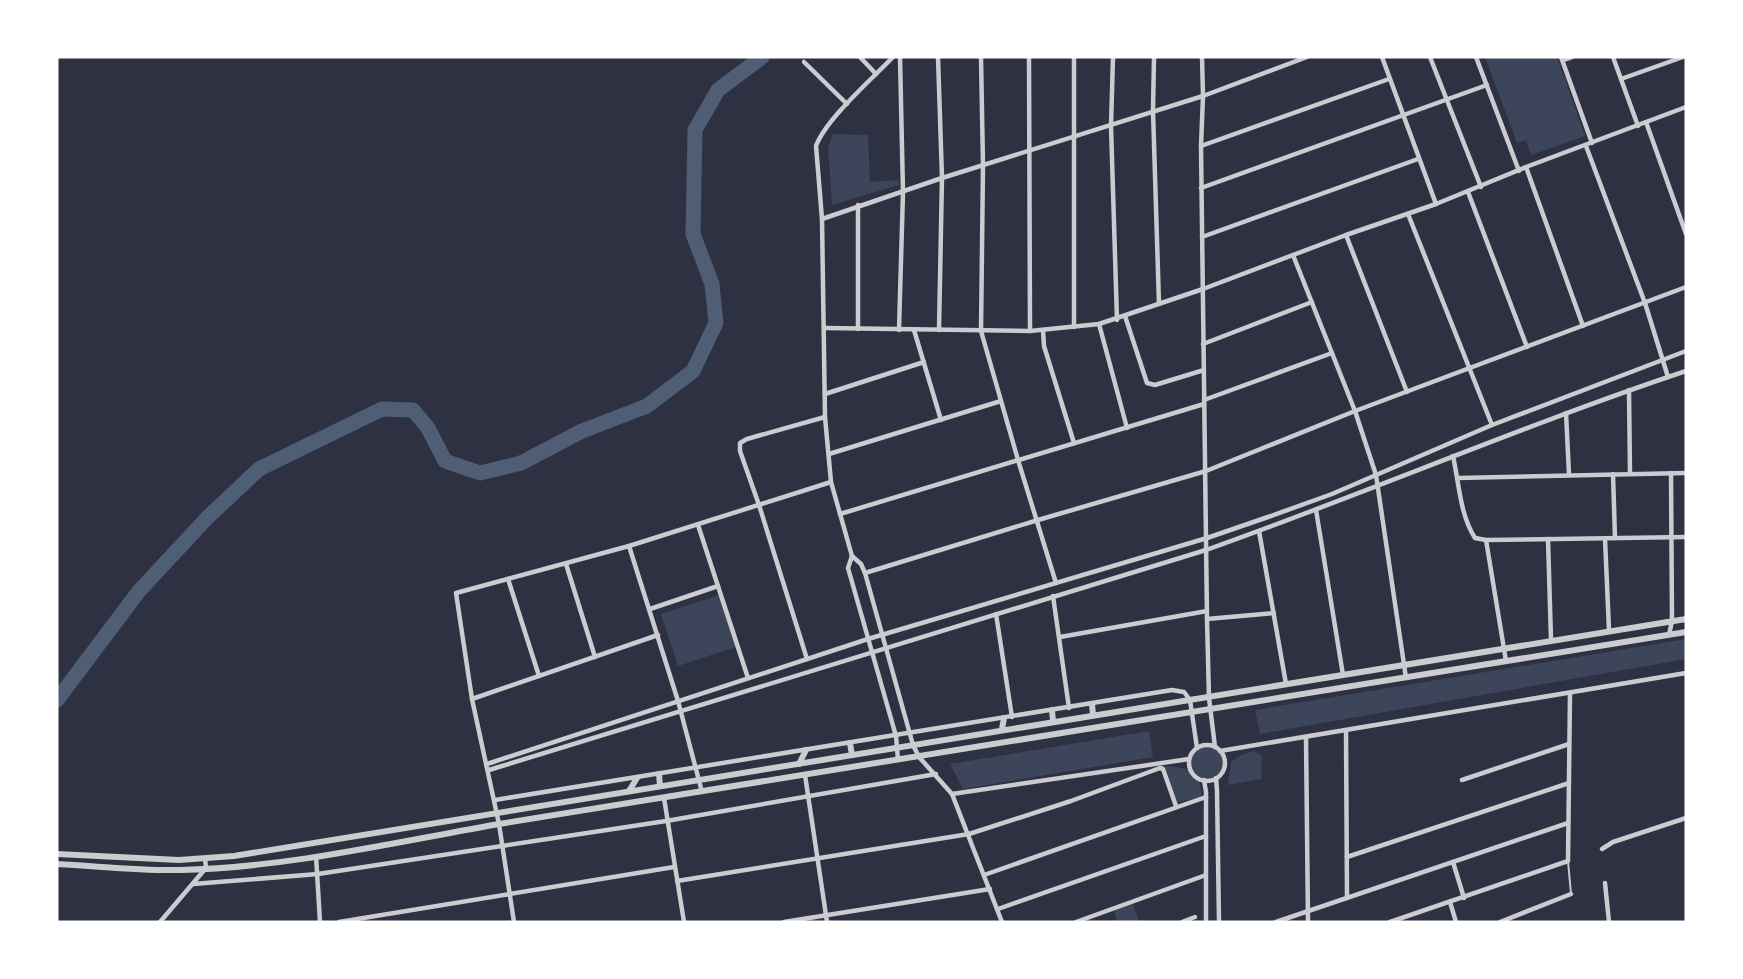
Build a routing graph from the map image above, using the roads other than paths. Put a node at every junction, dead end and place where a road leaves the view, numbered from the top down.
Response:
1 (860, 57) edge
2 (893, 57) edge
3 (900, 57) edge
4 (938, 57) edge
5 (981, 57) edge
6 (1029, 57) edge
7 (1074, 57) edge
8 (1113, 57) edge
9 (1154, 57) edge
10 (1202, 57) edge
11 (1307, 57) edge
12 (1382, 57) edge
13 (1430, 57) edge
14 (1476, 57) edge
15 (1572, 57) edge
16 (1612, 57) edge
17 (1683, 57) edge
18 (1562, 59) edge
19 (804, 62) dead end
20 (876, 74) junction
21 (1389, 79) junction
22 (1622, 79) junction
23 (1487, 86) junction
24 (1203, 96) junction
25 (1446, 101) junction
26 (847, 104) junction
27 (1686, 107) edge
28 (1153, 111) junction
29 (1402, 116) junction
30 (1646, 122) junction
31 (1112, 126) junction
32 (1638, 126) junction
33 (1074, 137) junction
34 (1592, 143) junction
35 (1201, 146) junction
36 (1586, 146) junction
37 (1029, 151) junction
38 (1418, 159) junction
39 (983, 166) junction
40 (1526, 167) junction
41 (1519, 171) junction
42 (942, 178) junction
43 (1481, 187) junction
44 (1201, 188) junction
45 (903, 192) junction
46 (1468, 192) junction
47 (1436, 204) junction
48 (858, 206) junction
49 (1408, 214) junction
50 (822, 219) junction
51 (1686, 234) edge
52 (1346, 235) junction
53 (1202, 237) junction
54 (1293, 255) junction
55 (1686, 287) edge
56 (1203, 289) junction
57 (1312, 302) junction
58 (1645, 303) junction
59 (1159, 304) junction
60 (1125, 316) junction
61 (1117, 320) junction
62 (1099, 324) junction
63 (1583, 326) junction
64 (1074, 327) junction
65 (825, 328) junction
66 (858, 329) junction
67 (899, 330) junction
68 (914, 330) junction
69 (939, 330) junction
70 (1043, 330) junction
71 (981, 331) junction
72 (1030, 331) junction
73 (1203, 344) junction
74 (1527, 347) junction
75 (1686, 351) edge
76 (1332, 353) junction
77 (1662, 360) junction
78 (924, 362) junction
79 (1471, 369) junction
80 (1204, 370) junction
81 (1686, 371) edge
82 (1668, 377) junction
83 (1629, 390) junction
84 (1407, 392) junction
85 (825, 394) junction
86 (1001, 401) junction
87 (1204, 402) junction
88 (1355, 411) junction
89 (1566, 413) junction
90 (825, 417) junction
91 (941, 420) junction
92 (1492, 425) junction
93 (1127, 428) junction
94 (1074, 443) junction
95 (829, 454) junction
96 (1453, 456) junction
97 (1018, 460) junction
98 (1206, 471) junction
99 (1671, 473) junction
100 (1686, 473) edge
101 (1569, 474) junction
102 (1613, 474) junction
103 (1630, 474) junction
104 (1376, 476) junction
105 (1458, 478) junction
106 (831, 482) junction
107 (1377, 487) junction
108 (759, 505) junction
109 (1316, 510) junction
110 (840, 514) junction
111 (1038, 519) junction
112 (698, 525) junction
113 (1260, 531) junction
114 (1670, 537) junction
115 (1686, 537) edge
116 (1207, 538) junction
117 (1605, 538) junction
118 (1615, 538) junction
119 (1548, 539) junction
120 (1486, 540) junction
121 (629, 546) junction
122 (1206, 550) junction
123 (852, 556) junction
124 (566, 564) junction
125 (865, 573) junction
126 (508, 579) junction
127 (1056, 583) junction
128 (718, 586) junction
129 (1053, 596) junction
130 (650, 609) junction
131 (1207, 611) junction
132 (1274, 613) junction
133 (996, 614) junction
134 (1207, 619) junction
135 (1686, 619) edge
136 (1672, 621) junction
137 (1610, 630) junction
138 (1686, 632) edge
139 (658, 635) junction
140 (882, 635) junction
141 (1670, 635) junction
142 (1060, 637) junction
143 (868, 639) junction
144 (1551, 640) junction
145 (885, 647) junction
146 (1503, 648) junction
147 (872, 651) junction
148 (595, 657) junction
149 (807, 659) junction
150 (1506, 661) junction
151 (1404, 665) junction
152 (1686, 674) edge
153 (1343, 675) junction
154 (539, 676) junction
155 (748, 678) junction
156 (1406, 678) junction
157 (1286, 684) junction
158 (1570, 694) junction
159 (1209, 698) junction
160 (472, 699) junction
161 (1190, 700) junction
162 (678, 701) junction
163 (1092, 704) junction
164 (1069, 708) junction
165 (1210, 709) junction
166 (680, 710) junction
167 (1052, 710) junction
168 (1192, 712) junction
169 (1093, 715) junction
170 (1012, 717) junction
171 (1004, 718) junction
172 (1053, 721) junction
173 (1002, 729) junction
174 (1346, 730) junction
175 (910, 734) junction
176 (896, 736) junction
177 (1306, 737) junction
178 (850, 743) junction
179 (1569, 744) junction
180 (912, 745) junction
181 (898, 747) junction
182 (1197, 748) junction
183 (1217, 749) junction
184 (807, 750) junction
185 (852, 755) junction
186 (919, 757) junction
187 (1189, 759) junction
188 (898, 760) junction
189 (488, 764) junction
190 (799, 764) junction
191 (697, 769) junction
192 (489, 770) junction
193 (659, 774) junction
194 (936, 774) junction
195 (805, 775) junction
196 (637, 778) junction
197 (1215, 778) junction
198 (699, 780) junction
199 (1204, 780) junction
200 (1462, 780) dead end
201 (1569, 783) junction
202 (660, 786) junction
203 (628, 791) junction
204 (702, 792) junction
205 (952, 794) junction
206 (809, 796) junction
207 (1206, 797) junction
208 (663, 798) junction
209 (495, 800) junction
210 (1176, 806) junction
211 (497, 812) junction
212 (1686, 818) edge
213 (666, 821) junction
214 (1568, 823) junction
215 (499, 824) junction
216 (969, 834) junction
217 (1206, 836) junction
218 (501, 845) junction
219 (1602, 849) dead end
220 (57, 854) edge
221 (316, 856) junction
222 (818, 857) junction
223 (1347, 857) junction
224 (205, 858) junction
225 (1568, 861) junction
226 (1453, 862) junction
227 (57, 864) edge
228 (674, 867) junction
229 (206, 868) junction
230 (318, 874) junction
231 (984, 875) junction
232 (1206, 875) junction
233 (677, 882) junction
234 (1605, 883) dead end
235 (193, 884) junction
236 (990, 889) junction
237 (509, 894) junction
238 (1571, 894) joint
239 (1347, 898) junction
240 (1464, 898) junction
241 (1450, 902) junction
242 (998, 909) junction
243 (1308, 912) junction
244 (826, 914) junction
245 (1195, 917) dead end
246 (684, 921) edge
247 (160, 922) edge
248 (320, 922) edge
249 (339, 922) edge
250 (514, 922) edge
251 (676, 922) edge
252 (784, 922) edge
253 (827, 922) edge
254 (1002, 922) edge
255 (1076, 922) edge
256 (1182, 922) edge
257 (1206, 922) edge
258 (1219, 922) edge
259 (1276, 922) edge
260 (1308, 922) edge
261 (1390, 922) edge
262 (1456, 922) edge
263 (1500, 922) edge
264 (1609, 922) edge

1 - 20 street
2 - 20 street
3 - 45 street
4 - 42 street
5 - 39 street
6 - 37 street
7 - 33 street
8 - 31 street
9 - 28 street
10 - 24 street
11 - 24 street
12 - 21 street
13 - 25 street
14 - 23 street
15 - 18 street
16 - 22 street
17 - 22 street
18 - 34 street
19 - 26 street
20 - 26 street
21 - 29 street
21 - 35 street
22 - 32 street
23 - 25 street
23 - 41 street
24 - 28 street
24 - 35 street
25 - 29 street
25 - 43 street
26 - 50 street
27 - 30 street
28 - 31 street
28 - 59 street
29 - 38 street
29 - 44 street
30 - 32 street
30 - 51 street
31 - 33 street
31 - 61 street
32 - 34 street
33 - 37 street
33 - 64 street
34 - 36 street
35 - 44 street
36 - 40 street
36 - 58 street
37 - 39 street
37 - 72 street
38 - 47 street
38 - 53 street
39 - 42 street
39 - 71 street
40 - 41 street
40 - 63 street
41 - 43 street
42 - 45 street
42 - 69 street
43 - 46 street
44 - 53 street
45 - 48 street
45 - 67 street
46 - 47 street
46 - 74 street
47 - 49 street
48 - 50 street
48 - 66 street
49 - 52 street
49 - 79 street
50 - 65 street
52 - 54 street
52 - 84 street
53 - 56 street
54 - 56 street
54 - 57 street
55 - 58 street
56 - 59 street
56 - 73 street
57 - 73 street
57 - 76 street
58 - 63 street
58 - 77 street
59 - 60 street
60 - 61 street
60 - 80 street
61 - 62 street
62 - 64 street
62 - 93 street
63 - 74 street
64 - 70 street
65 - 66 street
65 - 85 street
66 - 67 street
67 - 68 street
68 - 69 street
68 - 78 street
69 - 71 street
70 - 72 street
70 - 94 street
71 - 72 street
71 - 86 street
73 - 80 street
74 - 79 street
75 - 77 street
76 - 87 street
76 - 88 street
77 - 82 street
77 - 92 street
78 - 85 street
78 - 91 street
79 - 84 street
79 - 92 street
80 - 87 street
81 - 82 street
82 - 83 street
83 - 89 street
83 - 103 street
84 - 88 street
85 - 90 street
86 - 91 street
86 - 97 street
87 - 93 street
87 - 98 street
88 - 98 street
88 - 104 street
89 - 96 street
89 - 101 street
90 - 95 street
90 - 108 street
91 - 95 street
92 - 104 street
93 - 94 street
94 - 97 street
95 - 106 street
96 - 105 street
96 - 107 street
97 - 110 street
97 - 111 street
98 - 111 street
98 - 116 street
99 - 100 street
99 - 103 street
99 - 114 street
101 - 102 street
101 - 105 street
102 - 103 street
102 - 118 street
104 - 107 street
104 - 116 street
105 - 120 street
106 - 108 street
106 - 110 street
107 - 109 street
107 - 151 street
108 - 112 street
108 - 149 street
109 - 113 street
109 - 153 street
110 - 123 street
111 - 125 street
111 - 127 street
112 - 121 street
112 - 128 street
113 - 122 street
113 - 132 street
114 - 115 street
114 - 118 street
114 - 136 street
116 - 122 street
116 - 127 street
117 - 118 street
117 - 119 street
117 - 137 street
119 - 120 street
119 - 144 street
120 - 146 street
121 - 124 street
121 - 130 street
122 - 129 street
122 - 131 street
123 - 125 street
123 - 143 street
124 - 126 street
124 - 148 street
125 - 140 street
126 - 154 street
126 - 160 street
127 - 140 street
128 - 130 street
128 - 155 street
129 - 133 street
129 - 142 street
130 - 139 street
131 - 134 street
131 - 142 street
132 - 134 street
132 - 157 street
133 - 145 street
133 - 170 street
134 - 159 street
135 - 136 street
136 - 137 street
136 - 141 street
137 - 144 street
138 - 141 street
139 - 148 street
139 - 162 street
140 - 143 street
140 - 145 street
141 - 150 street
142 - 164 street
143 - 147 street
143 - 149 street
144 - 146 street
145 - 147 street
145 - 175 street
146 - 150 street
146 - 151 street
147 - 166 street
147 - 176 street
148 - 154 street
149 - 155 street
150 - 156 street
151 - 153 street
151 - 156 street
152 - 158 street
153 - 157 street
154 - 160 street
155 - 162 street
156 - 165 street
157 - 159 street
158 - 174 street
158 - 179 street
159 - 161 street
159 - 165 street
160 - 189 street
161 - 163 street
161 - 168 street
161 - 169 street
162 - 166 street
162 - 189 street
163 - 164 street
163 - 169 street
164 - 167 street
165 - 168 street
165 - 183 street
166 - 191 street
166 - 192 street
167 - 170 street
167 - 172 street
168 - 182 street
168 - 186 street
169 - 172 street
170 - 171 street
171 - 173 street
171 - 175 street
172 - 173 street
173 - 180 street
174 - 177 street
174 - 223 street
175 - 176 street
175 - 180 street
176 - 178 street
176 - 181 street
177 - 183 street
177 - 243 street
178 - 184 street
178 - 185 street
179 - 200 street
179 - 201 street
180 - 181 street
180 - 186 street
181 - 185 street
181 - 188 street
182 - 183 street
182 - 187 street
183 - 197 street
184 - 190 street
184 - 191 street
185 - 190 street
186 - 188 street
186 - 194 street
187 - 199 street
187 - 205 street
188 - 195 street
189 - 192 street
190 - 198 street
191 - 193 street
191 - 198 street
192 - 209 street
193 - 196 street
193 - 202 street
194 - 205 street
194 - 206 street
195 - 204 street
195 - 206 street
196 - 203 street
196 - 209 street
197 - 199 street
197 - 258 street
198 - 202 street
198 - 204 street
199 - 207 street
201 - 214 street
201 - 223 street
202 - 203 street
203 - 211 street
204 - 208 street
205 - 216 street
206 - 213 street
206 - 222 street
207 - 210 street
207 - 217 street
208 - 213 street
208 - 215 street
209 - 211 street
210 - 216 street
210 - 231 street
211 - 215 street
211 - 224 street
212 - 219 street
213 - 218 street
213 - 228 street
214 - 225 street
214 - 226 street
215 - 218 street
215 - 221 street
216 - 222 street
216 - 231 street
217 - 232 street
217 - 242 street
218 - 230 street
218 - 237 street
220 - 224 street
221 - 229 street
221 - 230 street
222 - 233 street
222 - 244 street
223 - 239 street
224 - 229 street
225 - 238 lane
225 - 240 street
226 - 239 street
226 - 240 street
227 - 229 street
228 - 233 street
228 - 237 street
229 - 235 street
230 - 235 street
230 - 248 street
231 - 236 street
232 - 255 street
232 - 257 street
233 - 246 street
234 - 264 street
235 - 247 street
236 - 242 street
236 - 244 street
237 - 249 street
237 - 250 street
238 - 263 street
239 - 243 street
240 - 241 street
241 - 261 street
241 - 262 street
242 - 254 street
243 - 259 street
243 - 260 street
244 - 252 street
244 - 253 street
245 - 256 street
246 - 251 street

